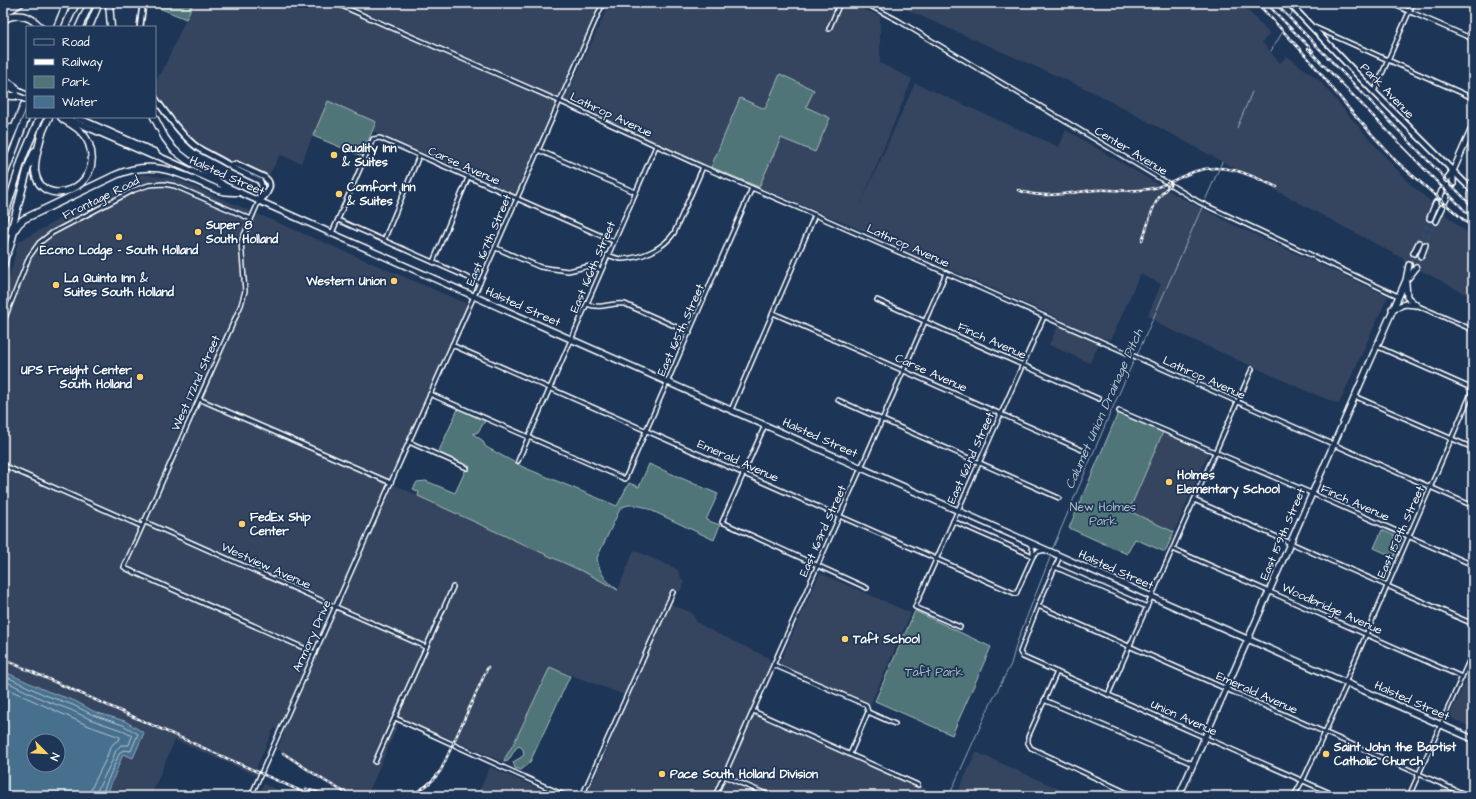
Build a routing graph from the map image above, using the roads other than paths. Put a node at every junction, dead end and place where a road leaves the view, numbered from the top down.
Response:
1 (21, 3) edge
2 (68, 3) edge
3 (76, 3) edge
4 (90, 3) edge
5 (99, 3) edge
6 (109, 3) edge
7 (143, 3) edge
8 (334, 3) edge
9 (603, 3) edge
10 (840, 3) edge
11 (865, 3) edge
12 (1390, 3) edge
13 (1413, 3) edge
14 (1289, 4) edge
15 (1409, 12) junction
16 (3, 14) edge
17 (3, 20) edge
18 (39, 26) edge
19 (57, 26) edge
20 (65, 26) edge
21 (80, 26) edge
22 (89, 26) edge
23 (110, 26) edge
24 (140, 26) edge
25 (1312, 27) junction
26 (829, 29) dead end
27 (1473, 39) edge
28 (1388, 59) junction
29 (3, 79) edge
30 (3, 85) edge
31 (3, 90) edge
32 (1374, 92) junction
33 (3, 93) edge
34 (18, 94) junction
35 (26, 98) edge
36 (1473, 98) edge
37 (156, 99) edge
38 (26, 100) edge
39 (560, 101) junction
40 (22, 110) junction
41 (26, 118) edge
42 (40, 118) edge
43 (48, 118) edge
44 (62, 118) edge
45 (66, 118) edge
46 (78, 118) edge
47 (155, 118) edge
48 (1473, 126) edge
49 (42, 131) junction
50 (3, 139) edge
51 (656, 146) junction
52 (538, 150) junction
53 (3, 155) edge
54 (158, 156) junction
55 (419, 156) junction
56 (231, 166) junction
57 (703, 167) junction
58 (1453, 171) junction
59 (3, 178) edge
60 (468, 178) junction
61 (1447, 179) tunnel mouth
62 (1453, 184) tunnel mouth
63 (224, 186) junction
64 (752, 188) junction
65 (1473, 191) edge
66 (239, 192) junction
67 (635, 192) junction
68 (516, 199) junction
69 (259, 201) junction
70 (1436, 204) dead end
71 (1442, 208) dead end
72 (815, 215) junction
73 (1430, 218) tunnel mouth
74 (250, 219) junction
75 (3, 220) edge
76 (338, 220) junction
77 (1436, 221) tunnel mouth
78 (332, 233) junction
79 (384, 240) junction
80 (614, 241) junction
81 (1419, 243) tunnel mouth
82 (1425, 246) tunnel mouth
83 (496, 248) junction
84 (1414, 253) tunnel mouth
85 (607, 255) junction
86 (5, 256) junction
87 (1421, 256) tunnel mouth
88 (433, 262) junction
89 (1409, 265) tunnel mouth
90 (3, 267) edge
91 (1416, 268) tunnel mouth
92 (601, 270) junction
93 (946, 273) junction
94 (1406, 280) junction
95 (480, 283) junction
96 (474, 296) junction
97 (1398, 296) junction
98 (877, 300) dead end
99 (587, 304) junction
100 (1416, 305) junction
101 (1392, 310) junction
102 (773, 313) junction
103 (1044, 316) junction
104 (925, 322) junction
105 (3, 323) edge
106 (1473, 330) edge
107 (690, 333) junction
108 (571, 339) junction
109 (452, 345) junction
110 (1376, 346) junction
111 (1022, 365) junction
112 (1252, 369) dead end
113 (904, 370) junction
114 (668, 382) junction
115 (550, 388) junction
116 (1473, 389) edge
117 (430, 394) junction
118 (1354, 396) junction
119 (199, 399) junction
120 (1099, 399) dead end
121 (838, 400) dead end
122 (1237, 403) junction
123 (731, 410) junction
124 (1119, 411) dead end
125 (1001, 414) junction
126 (882, 420) junction
127 (765, 425) junction
128 (646, 431) junction
129 (528, 438) junction
130 (1451, 439) junction
131 (409, 442) junction
132 (1333, 444) junction
133 (1473, 448) edge
134 (1082, 450) dead end
135 (1216, 452) junction
136 (518, 461) dead end
137 (979, 463) junction
138 (3, 465) edge
139 (467, 468) dead end
140 (861, 468) junction
141 (743, 474) junction
142 (391, 483) junction
143 (1430, 488) junction
144 (1311, 493) junction
145 (1059, 498) dead end
146 (1194, 500) junction
147 (1473, 506) edge
148 (958, 511) junction
149 (840, 517) junction
150 (143, 521) junction
151 (953, 521) junction
152 (141, 526) junction
153 (1409, 536) junction
154 (1029, 542) junction
155 (1290, 542) junction
156 (1173, 548) junction
157 (1046, 550) junction
158 (1033, 556) junction
159 (1060, 556) junction
160 (936, 560) junction
161 (1473, 565) edge
162 (818, 566) junction
163 (1055, 567) junction
164 (1387, 585) junction
165 (453, 587) dead end
166 (867, 588) dead end
167 (1269, 591) junction
168 (673, 592) dead end
169 (1151, 597) junction
170 (336, 606) junction
171 (1038, 606) junction
172 (1147, 607) junction
173 (1473, 624) edge
174 (960, 627) dead end
175 (1366, 634) junction
176 (1248, 640) junction
177 (1130, 646) junction
178 (426, 647) junction
179 (1473, 652) edge
180 (315, 653) junction
181 (774, 665) junction
182 (1057, 672) junction
183 (1462, 677) junction
184 (1346, 683) junction
185 (1226, 689) junction
186 (1108, 695) junction
187 (1044, 700) junction
188 (753, 711) junction
189 (868, 712) junction
190 (395, 718) junction
191 (894, 724) dead end
192 (1441, 725) junction
193 (1325, 732) junction
194 (1205, 737) junction
195 (1473, 739) edge
196 (850, 754) junction
197 (375, 762) dead end
198 (1193, 764) junction
199 (1419, 774) junction
200 (724, 776) junction
201 (1302, 780) junction
202 (918, 784) dead end
203 (251, 796) edge
204 (566, 796) edge
205 (582, 796) edge
206 (715, 796) edge
207 (771, 796) edge
208 (1134, 796) edge
209 (1179, 796) edge
210 (1294, 796) edge
211 (1337, 796) edge
212 (1410, 796) edge
213 (1469, 796) edge

1 - 16 highway
2 - 19 highway
3 - 20 highway
4 - 21 highway
5 - 22 highway
6 - 23 highway
7 - 24 street
8 - 39 street, Lathrop Avenue
9 - 39 street, East 167th Street
10 - 26 street
11 - 97 street, Center Avenue
12 - 15 street
13 - 15 street
14 - 25 street, Park Avenue
15 - 27 street
15 - 28 street
17 - 18 highway
25 - 28 street
25 - 32 street, Park Avenue
28 - 32 street
28 - 36 street
29 - 34 highway
30 - 34 main road
31 - 34 main road
32 - 58 street, Park Avenue
33 - 34 highway
34 - 35 main road, bridge
37 - 56 street
38 - 40 highway
39 - 51 street, Lathrop Avenue
39 - 52 street, East 167th Street
40 - 50 highway
40 - 53 highway
41 - 59 highway
42 - 75 highway
43 - 49 highway
44 - 49 highway
45 - 54 main road, Halsted Street
46 - 54 main road, Halsted Street
47 - 63 highway
48 - 58 main road
49 - 86 highway
51 - 57 street, Lathrop Avenue
51 - 67 street, East 166th Street
52 - 67 street
52 - 68 street, East 167th Street
54 - 63 main road, Halsted Street
55 - 60 street, Carse Avenue
55 - 76 street, Carse Avenue
55 - 79 street
56 - 69 street
56 - 69 street
57 - 64 street, Lathrop Avenue
57 - 85 street
58 - 61 main road
58 - 62 main road
58 - 65 street, Park Avenue
60 - 68 street, Carse Avenue
60 - 88 street
63 - 66 main road, Halsted Street
64 - 72 street, Lathrop Avenue
64 - 107 street, East 165th Street
66 - 69 main road, Halsted Street
66 - 86 highway
67 - 80 street, East 166th Street
68 - 80 street, Carse Avenue
68 - 83 street, East 167th Street
69 - 74 street, West 172nd Street
69 - 78 main road, Halsted Street
70 - 73 main road
71 - 77 main road
72 - 93 street, Lathrop Avenue
72 - 102 street
74 - 105 street, Frontage Road
74 - 119 street, West 172nd Street
76 - 78 street
76 - 79 street
78 - 96 main road, Halsted Street
79 - 88 street
80 - 85 street, East 166th Street
81 - 84 main road
82 - 87 main road
83 - 92 street
83 - 95 street, East 167th Street
85 - 92 street, East 166th Street
86 - 90 highway
88 - 95 street
89 - 94 main road, East 159th Street
91 - 94 main road, East 159th Street
92 - 99 street, East 166th Street
93 - 103 street, Lathrop Avenue
93 - 104 street, East 163rd Street
94 - 97 main road, East 159th Street
94 - 100 main road
95 - 96 street, East 167th Street
96 - 108 main road, Halsted Street
96 - 109 street, East 167th Street
97 - 101 main road, East 159th Street
98 - 104 street, Finch Avenue
99 - 107 street
99 - 108 street, East 166th Street
100 - 101 main road
100 - 106 street
101 - 110 main road, East 159th Street
102 - 113 street, Carse Avenue
102 - 123 street
103 - 111 street, East 162nd Street
103 - 122 street, Lathrop Avenue
104 - 111 street, Finch Avenue
104 - 113 street, East 163rd Street
107 - 114 street, East 165th Street
108 - 114 main road, Halsted Street
108 - 115 street, East 166th Street
109 - 115 street, Emerald Avenue
109 - 117 street, East 167th Street
110 - 116 street
110 - 118 main road, East 159th Street
111 - 120 street, Finch Avenue
111 - 125 street, East 162nd Street
112 - 122 street
113 - 125 street, Carse Avenue
113 - 126 street, East 163rd Street
114 - 123 main road, Halsted Street
114 - 128 street, East 165th Street
115 - 128 street, Emerald Avenue
115 - 129 street, East 166th Street
116 - 130 street, East 158th Street
117 - 129 street
117 - 131 street, East 167th Street
118 - 130 street
118 - 132 main road, East 159th Street
119 - 142 street
119 - 150 street, West 172nd Street
121 - 126 street
122 - 132 street, Lathrop Avenue
122 - 135 street
123 - 127 main road, Halsted Street
124 - 135 street, Finch Avenue
125 - 134 street, Carse Avenue
125 - 137 street, East 162nd Street
126 - 137 street
126 - 140 street, East 163rd Street
127 - 140 main road, Halsted Street
127 - 141 street
128 - 129 street, East 165th Street
128 - 141 street, Emerald Avenue
129 - 136 street, East 166th Street
130 - 133 street
130 - 143 street, East 158th Street
131 - 139 street
131 - 142 street, East 167th Street
132 - 143 street, Lathrop Avenue
132 - 144 main road, East 159th Street
135 - 144 street, Finch Avenue
135 - 146 street
137 - 145 street
137 - 148 street, East 162nd Street
138 - 152 street
140 - 148 main road, Halsted Street
140 - 149 street, East 163rd Street
141 - 149 street, Emerald Avenue
141 - 162 street
142 - 170 street, Armory Drive
143 - 147 street, Lathrop Avenue
143 - 153 street, East 158th Street
144 - 153 street, Finch Avenue
144 - 155 main road, East 159th Street
146 - 155 street
146 - 156 street
148 - 151 street, East 162nd Street
148 - 154 main road, Halsted Street
149 - 160 street, Emerald Avenue
149 - 162 street, East 163rd Street
150 - 152 street, West 172nd Street
150 - 170 street, Westview Avenue
151 - 158 street
151 - 160 street, East 162nd Street
152 - 180 street, West 172nd Street
153 - 161 street, Finch Avenue
153 - 164 street, East 158th Street
154 - 157 main road, Halsted Street
154 - 158 street
155 - 164 street
155 - 167 main road, East 159th Street
156 - 167 street, Woodbridge Avenue
156 - 169 street
157 - 158 street
157 - 159 main road, Halsted Street
158 - 160 street, Emerald Avenue
159 - 163 street
159 - 169 main road, Halsted Street
160 - 174 street, East 162nd Street
162 - 166 street
162 - 181 street, East 163rd Street
163 - 171 street
163 - 172 street, Halsted Street
164 - 173 street
164 - 175 street, East 158th Street
165 - 178 street
167 - 175 street, Woodbridge Avenue
167 - 176 main road, East 159th Street
168 - 205 street
169 - 172 street
169 - 176 main road, Halsted Street
170 - 178 street, Westview Avenue
170 - 180 street, Armory Drive
171 - 177 street, Emerald Avenue
171 - 182 street, Union Avenue
172 - 177 street
175 - 183 street, Woodbridge Avenue
175 - 184 street, East 158th Street
176 - 184 main road, Halsted Street
176 - 185 main road, East 159th Street
177 - 185 street, Emerald Avenue
177 - 186 street
178 - 190 street
179 - 183 street
180 - 203 street, Armory Drive
181 - 188 street, East 163rd Street
181 - 189 street
182 - 186 street, Union Avenue
182 - 187 street
183 - 192 street
184 - 192 main road, Halsted Street
184 - 193 street, East 158th Street
185 - 193 street, Emerald Avenue
185 - 194 main road, East 159th Street
186 - 194 street, Union Avenue
187 - 198 street
187 - 208 street
188 - 196 street
188 - 200 street, East 163rd Street
189 - 191 street
189 - 196 street
190 - 197 street
190 - 204 street
192 - 195 main road, Halsted Street
192 - 199 street
193 - 199 street, Emerald Avenue
193 - 201 street, East 158th Street
194 - 198 main road, East 159th Street
194 - 201 street, Union Avenue
196 - 202 street
198 - 209 main road, East 159th Street
199 - 212 street
199 - 213 street, Emerald Avenue
200 - 206 street, East 163rd Street
200 - 207 street
201 - 210 street, East 158th Street
201 - 211 street, Union Avenue

